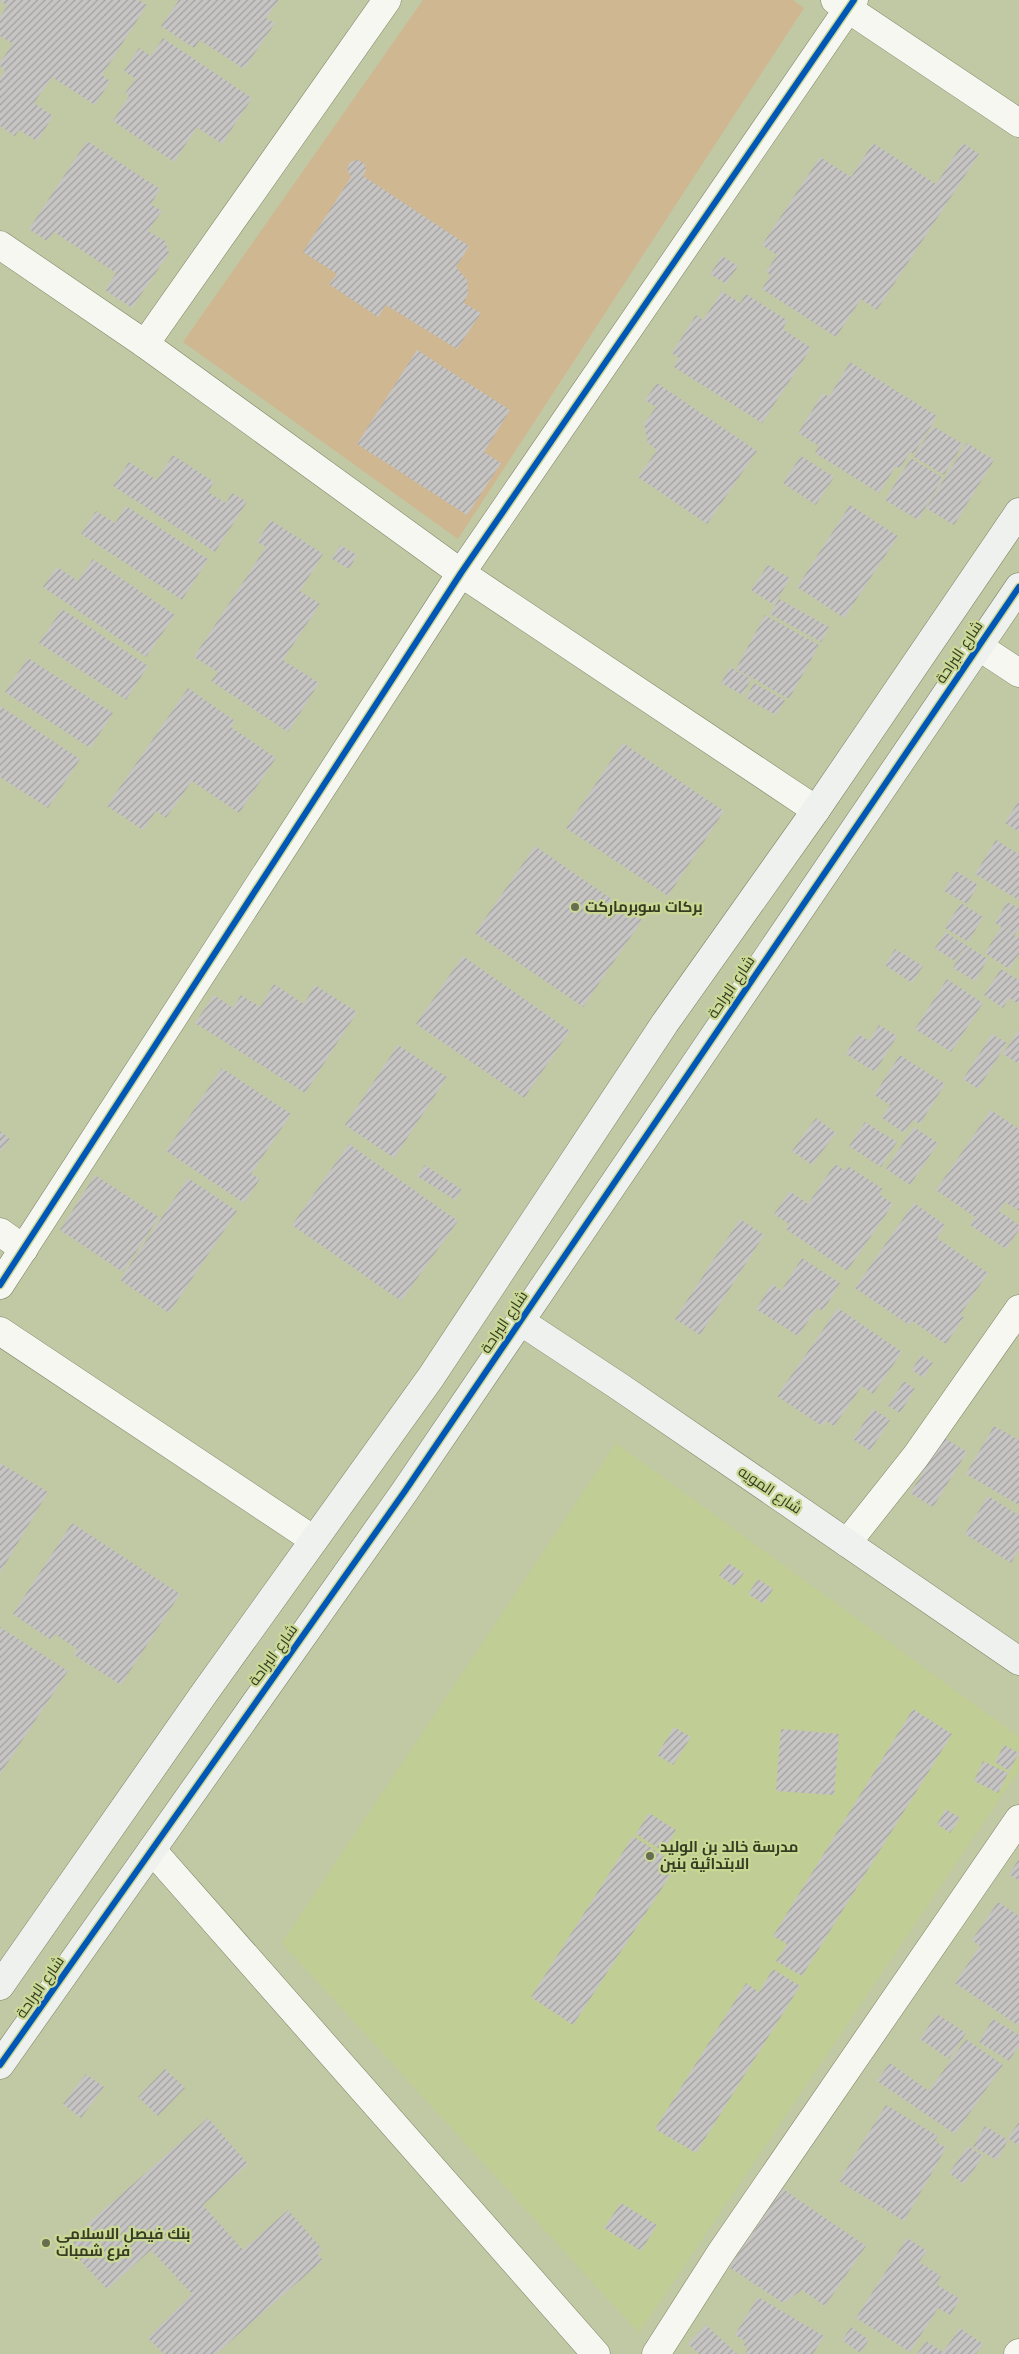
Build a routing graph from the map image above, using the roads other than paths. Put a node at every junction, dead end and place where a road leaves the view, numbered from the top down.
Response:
1 (387, 0) edge
2 (846, 3) edge
3 (1019, 123) edge
4 (0, 245) edge
5 (144, 344) junction
6 (1019, 512) edge
7 (461, 573) junction
8 (1019, 587) edge
9 (978, 646) junction
10 (1019, 674) edge
11 (816, 810) junction
12 (0, 1232) edge
13 (24, 1249) junction
14 (0, 1284) edge
15 (1019, 1309) edge
16 (520, 1321) junction
17 (0, 1331) edge
18 (314, 1540) junction
19 (847, 1543) junction
20 (1019, 1661) edge
21 (1019, 1819) edge
22 (152, 1850) junction
23 (0, 1986) edge
24 (0, 2065) edge
25 (596, 2354) edge
26 (656, 2354) edge

1 - 5 street
2 - 3 street
2 - 7 street
4 - 5 street
5 - 7 street
6 - 11 street, شارع البراحة
7 - 11 street
7 - 13 street
8 - 9 street, شارع البراحة
9 - 10 street
9 - 16 street, شارع البراحة
11 - 18 street, شارع البراحة
12 - 13 street
13 - 14 street
15 - 19 street
16 - 19 street, شارع المويه
16 - 22 street, شارع البراحة
17 - 18 street
18 - 23 street, شارع البراحة
19 - 20 street, شارع المويه
21 - 26 street
22 - 24 street, شارع البراحة
22 - 25 street

